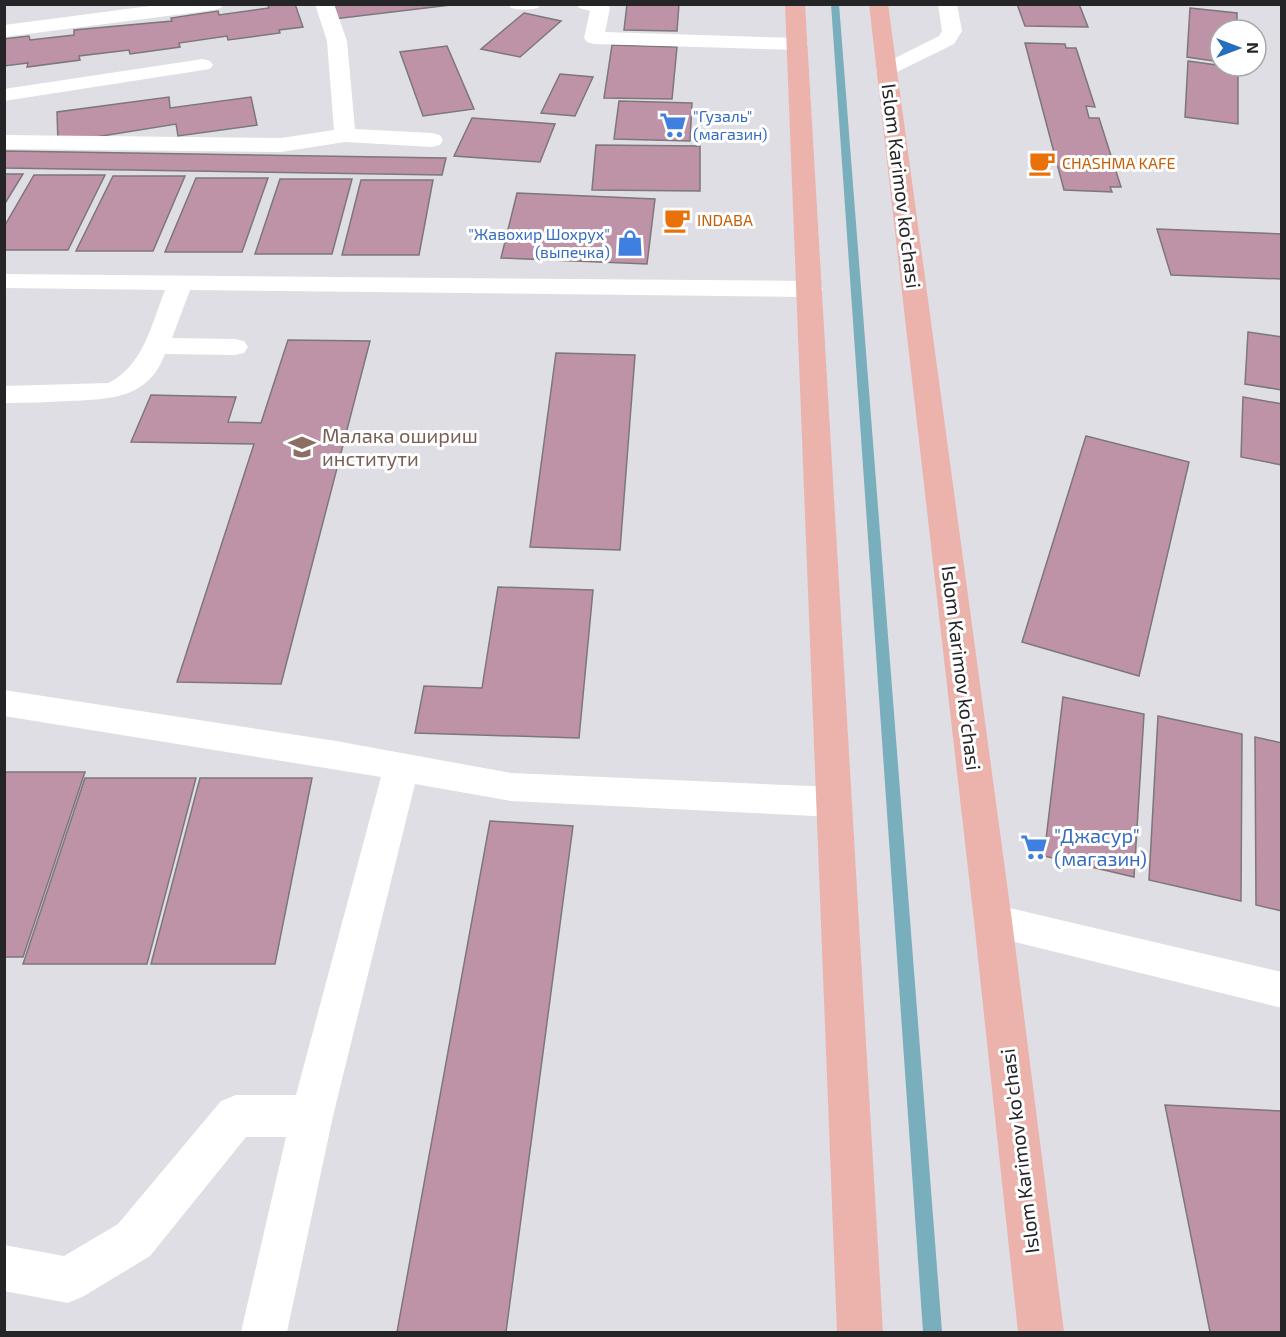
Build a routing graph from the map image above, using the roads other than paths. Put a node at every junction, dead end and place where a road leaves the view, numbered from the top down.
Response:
1 (214, 4) edge
2 (324, 4) edge
3 (518, 4) edge
4 (531, 4) edge
5 (586, 4) edge
6 (795, 4) edge
7 (878, 4) edge
8 (947, 4) edge
9 (4, 31) edge
10 (798, 44) junction
11 (203, 65) dead end
12 (886, 70) junction
13 (4, 95) edge
14 (345, 135) junction
15 (432, 140) dead end
16 (4, 142) edge
17 (4, 281) edge
18 (181, 282) junction
19 (810, 289) junction
20 (155, 346) junction
21 (235, 347) dead end
22 (4, 395) edge
23 (4, 703) edge
24 (402, 766) junction
25 (834, 802) junction
26 (993, 921) junction
27 (1281, 990) edge
28 (312, 1116) junction
29 (4, 1268) edge
30 (264, 1332) edge
31 (860, 1332) edge
32 (1041, 1332) edge

1 - 9 street
2 - 14 street
3 - 4 street
5 - 10 street
6 - 10 main road
7 - 12 main road, Islom Karimov ko'chasi
8 - 12 street
10 - 19 main road
11 - 13 street
12 - 26 main road, Islom Karimov ko'chasi
14 - 15 street
14 - 16 street
17 - 18 street
18 - 19 street
18 - 20 street
19 - 25 main road
20 - 21 street
20 - 22 street
23 - 24 street
24 - 25 street
24 - 28 street
25 - 31 main road
26 - 27 street
26 - 32 main road, Islom Karimov ko'chasi
28 - 29 street
28 - 30 street

